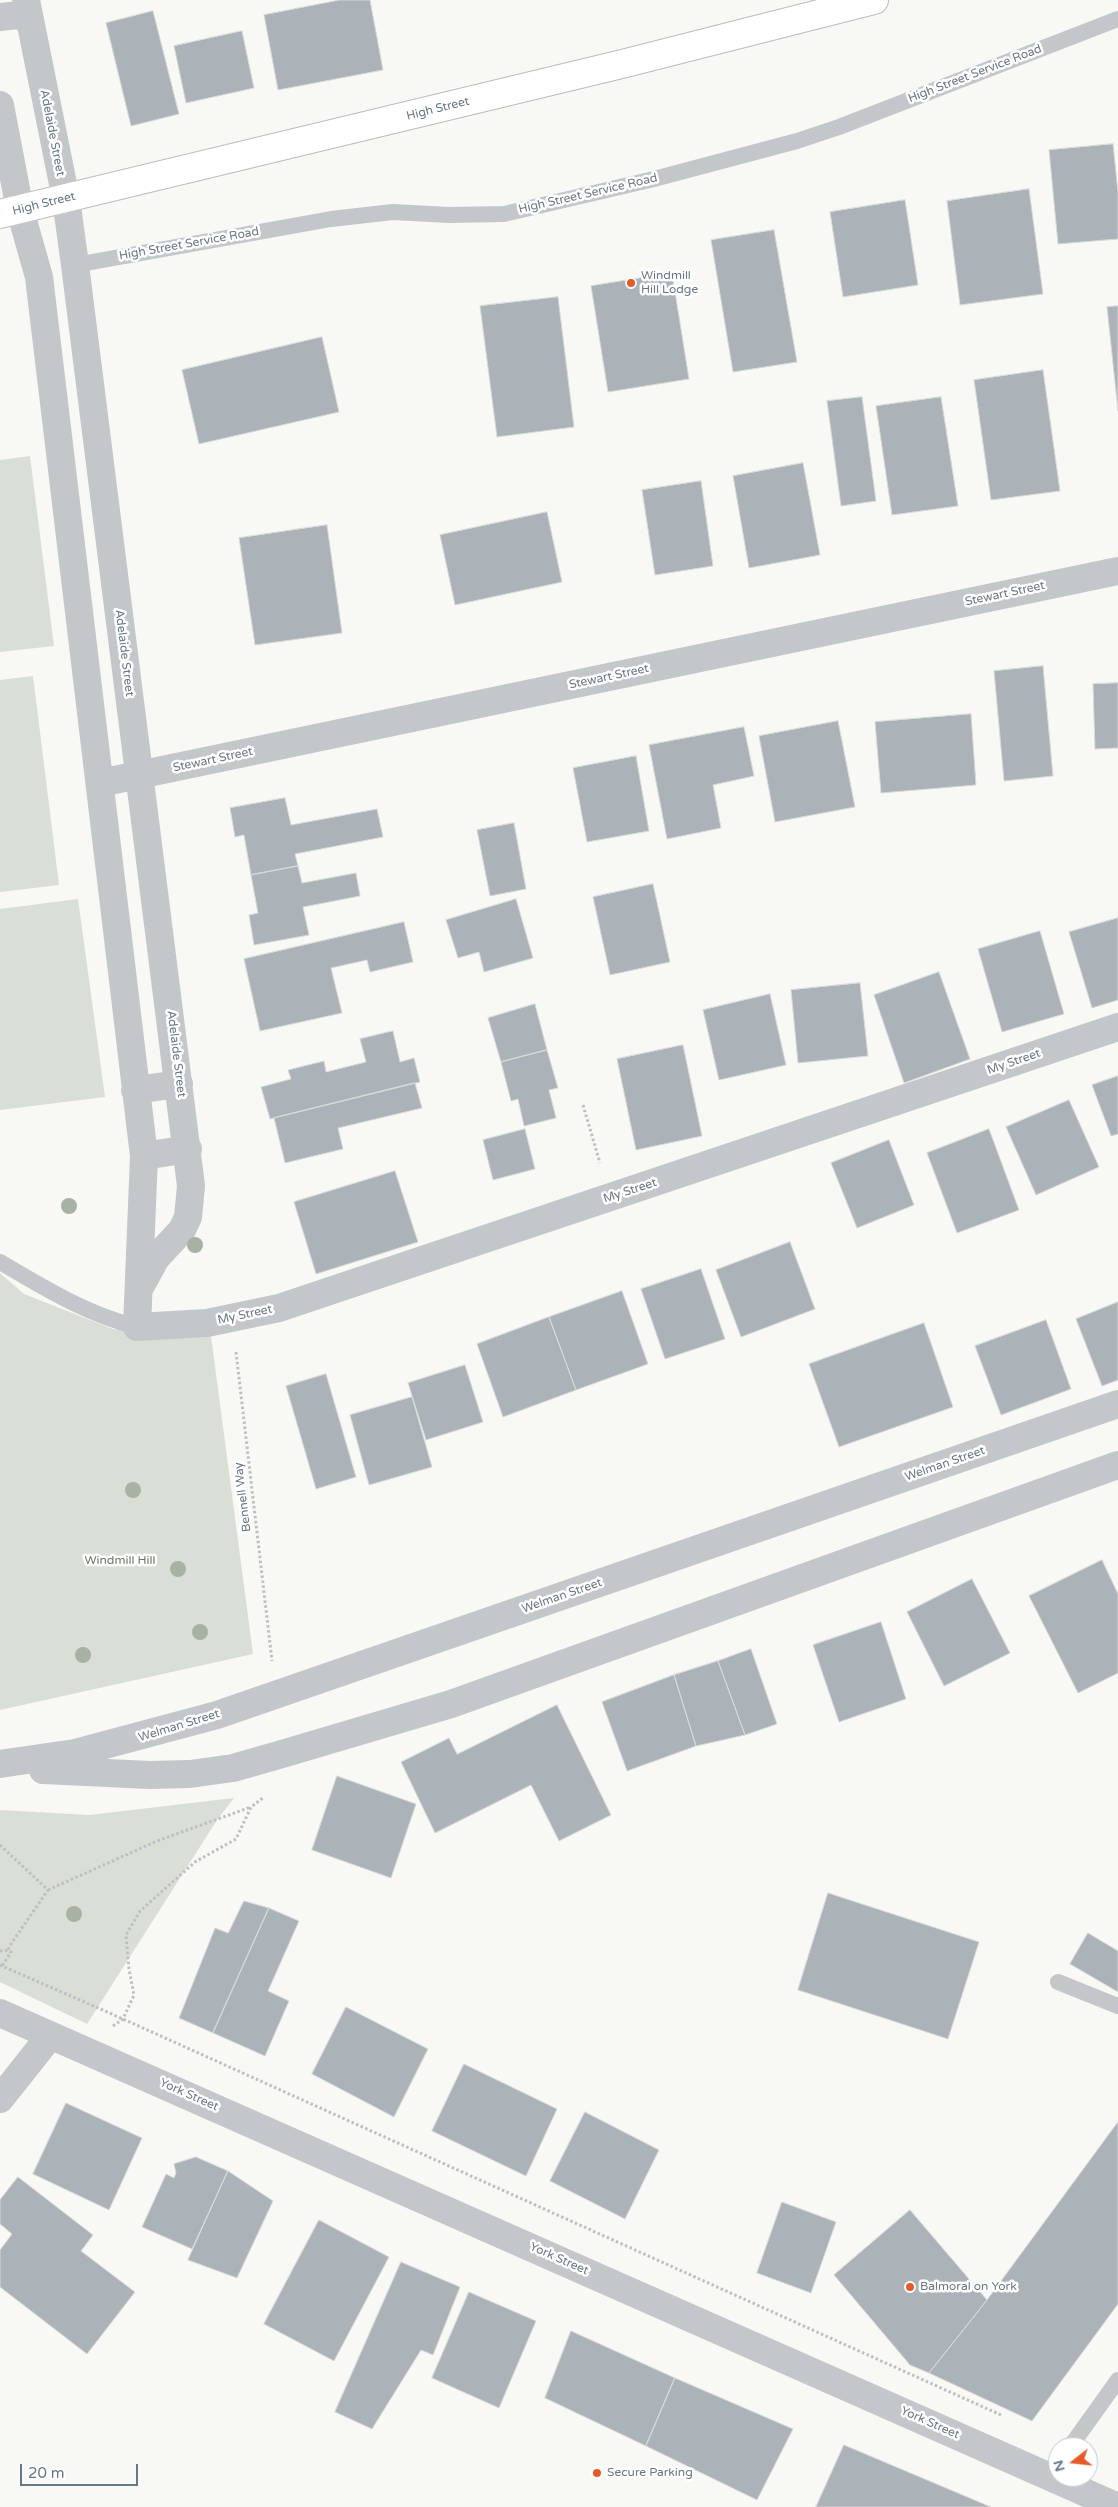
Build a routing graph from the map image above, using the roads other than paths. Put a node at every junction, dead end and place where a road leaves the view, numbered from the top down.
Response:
1 (874, 0) edge
2 (27, 7) edge
3 (0, 17) edge
4 (1118, 19) edge
5 (0, 105) edge
6 (66, 198) junction
7 (10, 212) edge
8 (75, 265) junction
9 (38, 277) junction
10 (100, 458) junction
11 (61, 465) junction
12 (1118, 571) edge
13 (139, 776) junction
14 (100, 783) junction
15 (165, 971) junction
16 (122, 977) junction
17 (1118, 1027) edge
18 (179, 1084) junction
19 (135, 1090) junction
20 (188, 1148) junction
21 (144, 1156) junction
22 (0, 1262) edge
23 (138, 1292) junction
24 (137, 1327) junction
25 (1118, 1404) edge
26 (1118, 1466) edge
27 (0, 1764) edge
28 (0, 1768) edge
29 (1058, 1982) dead end
30 (1118, 2006) edge
31 (0, 2013) edge
32 (50, 2036) junction
33 (0, 2099) edge
34 (1118, 2380) edge
35 (1077, 2437) edge
36 (1048, 2467) edge
37 (1083, 2487) edge
38 (1118, 2507) edge

1 - 6 main road, High Street
2 - 3 street
2 - 6 street, Adelaide Street
4 - 8 lane, High Street Service Road
5 - 7 street, Adelaide Street
6 - 7 main road, High Street
6 - 8 street, Adelaide Street
7 - 9 street, Adelaide Street
8 - 9 street, High Street Service Road
8 - 10 street, Adelaide Street
9 - 11 street, Adelaide Street
10 - 11 street
10 - 13 street, Adelaide Street
11 - 14 street, Adelaide Street
12 - 13 street, Stewart Street
13 - 14 street, Stewart Street
13 - 15 street, Adelaide Street
14 - 16 street, Adelaide Street
15 - 16 street
15 - 18 street, Adelaide Street
16 - 19 street, Adelaide Street
17 - 24 street, My Street
18 - 19 street
18 - 20 street, Adelaide Street
19 - 21 street, Adelaide Street
20 - 21 street
20 - 23 street, Adelaide Street
21 - 23 street, Adelaide Street
22 - 24 lane
23 - 24 street, Adelaide Street
25 - 27 street, Welman Street
26 - 28 street
29 - 30 lane
31 - 32 street, York Street
32 - 33 street
32 - 36 street, York Street
34 - 35 lane
37 - 38 street, York Street

